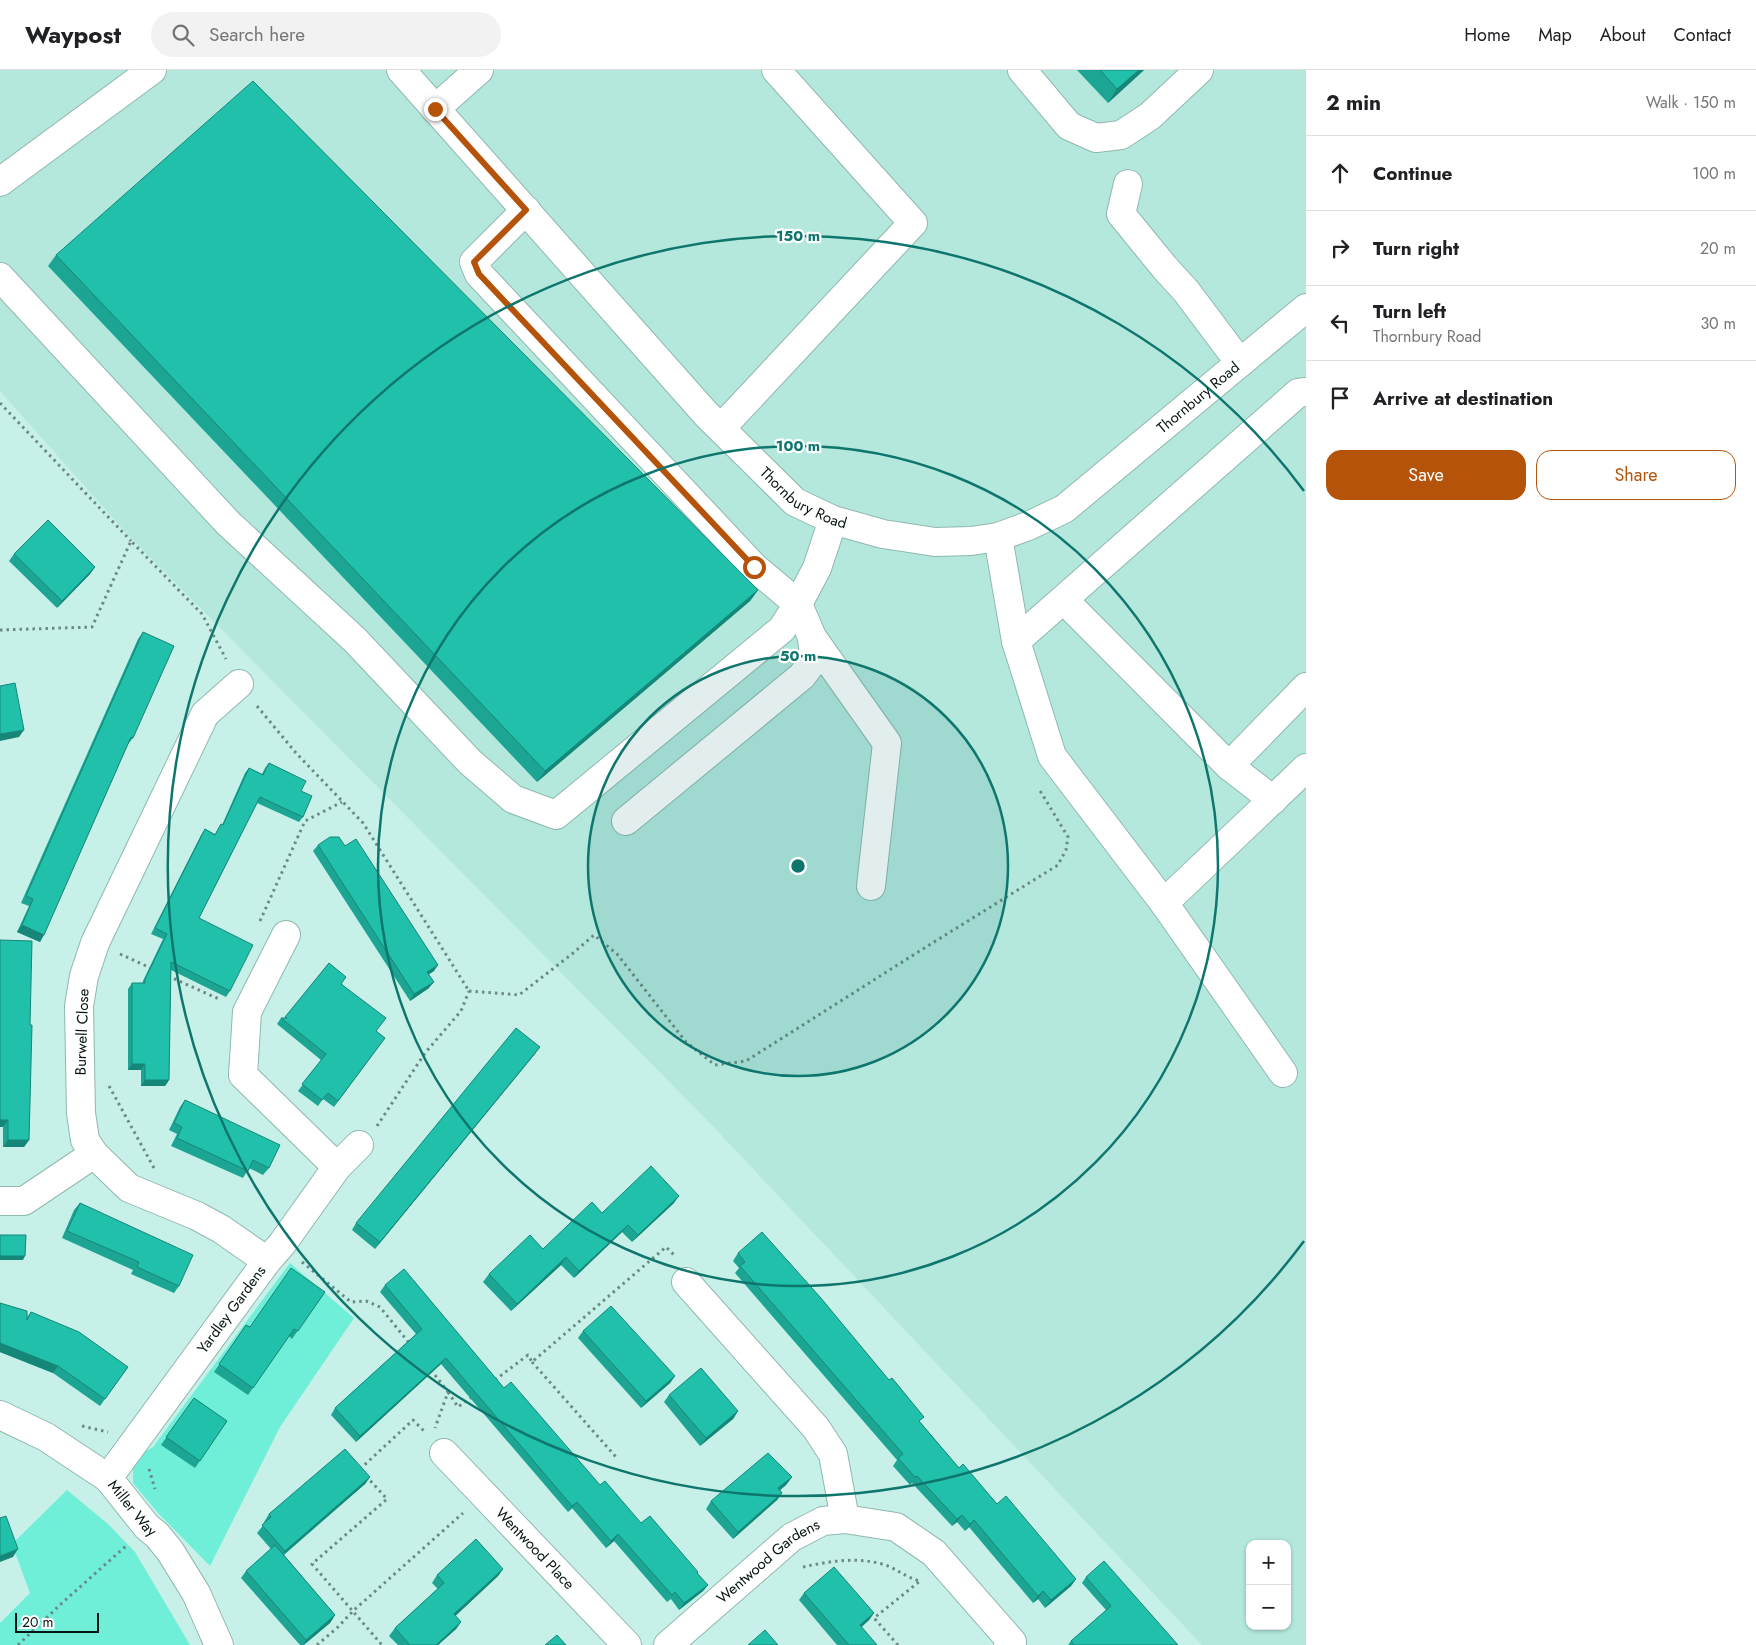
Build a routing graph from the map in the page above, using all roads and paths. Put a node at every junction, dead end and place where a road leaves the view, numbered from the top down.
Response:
1 (152, 70) edge
2 (401, 70) edge
3 (480, 70) edge
4 (776, 70) edge
5 (1022, 70) edge
6 (1199, 70) edge
7 (435, 109) junction
8 (0, 182) edge
9 (1128, 184) dead end
10 (526, 210) junction
11 (0, 277) edge
12 (1306, 308) edge
13 (1240, 363) junction
14 (1306, 392) edge
15 (0, 403) edge
16 (722, 427) junction
17 (833, 520) junction
18 (998, 537) junction
19 (131, 541) junction
20 (1064, 600) junction
21 (798, 604) junction
22 (0, 630) edge
23 (812, 636) junction
24 (1016, 641) junction
25 (239, 684) junction
26 (1306, 687) edge
27 (1229, 766) junction
28 (1306, 768) edge
29 (1037, 786) dead end
30 (1273, 800) junction
31 (342, 802) junction
32 (626, 821) dead end
33 (871, 886) dead end
34 (1164, 903) junction
35 (286, 936) joint
36 (95, 943) junction
37 (157, 971) edge
38 (166, 976) edge
39 (469, 991) junction
40 (247, 1012) junction
41 (1283, 1073) dead end
42 (105, 1078) dead end
43 (359, 1145) joint
44 (94, 1154) junction
45 (337, 1167) junction
46 (152, 1198) junction
47 (0, 1201) edge
48 (274, 1253) junction
49 (686, 1282) joint
50 (411, 1346) edge
51 (532, 1362) junction
52 (430, 1369) edge
53 (489, 1384) edge
54 (448, 1392) junction
55 (474, 1396) edge
56 (0, 1415) edge
57 (438, 1446) junction
58 (616, 1457) dead end
59 (108, 1478) junction
60 (484, 1494) junction
61 (845, 1519) junction
62 (147, 1527) junction
63 (769, 1555) junction
64 (955, 1577) junction
65 (920, 1581) junction
66 (353, 1610) junction
67 (18, 1645) edge
68 (219, 1645) edge
69 (317, 1645) edge
70 (382, 1645) edge
71 (627, 1645) edge
72 (668, 1645) edge
73 (898, 1645) edge
74 (1008, 1645) edge

1 - 8 street
2 - 7 street, Thornbury Road
3 - 7 street
4 - 16 street
5 - 6 street
7 - 10 street, Thornbury Road
9 - 13 street
10 - 16 street, Thornbury Road
10 - 21 street
11 - 21 street
12 - 13 street, Thornbury Road
13 - 18 street, Thornbury Road
14 - 20 street
15 - 19 path
16 - 17 street, Thornbury Road
17 - 18 street, Thornbury Road
17 - 21 street
18 - 24 street
19 - 22 path
19 - 25 path
20 - 24 street
20 - 27 street
21 - 23 street
23 - 32 street
23 - 33 street
24 - 34 street
25 - 31 path
25 - 36 street, Burwell Close
26 - 27 street
27 - 30 street
28 - 30 street
29 - 39 path
30 - 34 street
31 - 35 path
31 - 39 path
34 - 41 street
35 - 40 street
36 - 37 path
36 - 44 street, Burwell Close
38 - 40 path
39 - 43 path
40 - 45 street
42 - 46 path
43 - 45 street, Yardley Gardens
44 - 46 street, Burwell Close
44 - 47 street
45 - 48 street, Yardley Gardens
46 - 48 street, Burwell Close
48 - 50 path
48 - 59 street, Yardley Gardens
49 - 51 path
49 - 61 street
51 - 53 path
51 - 58 path
52 - 54 path
54 - 55 path
54 - 57 path
56 - 59 street, Miller Way
57 - 60 street, Wentwood Place
57 - 66 path
59 - 62 street, Miller Way
60 - 66 path
60 - 71 street, Wentwood Place
61 - 63 street, Wentwood Gardens
61 - 64 street, Wentwood Gardens
62 - 67 path
62 - 68 street, Miller Way
63 - 65 path
63 - 72 street, Wentwood Gardens
64 - 65 path
64 - 74 street, Wentwood Gardens
65 - 73 path
66 - 69 path
66 - 70 path

